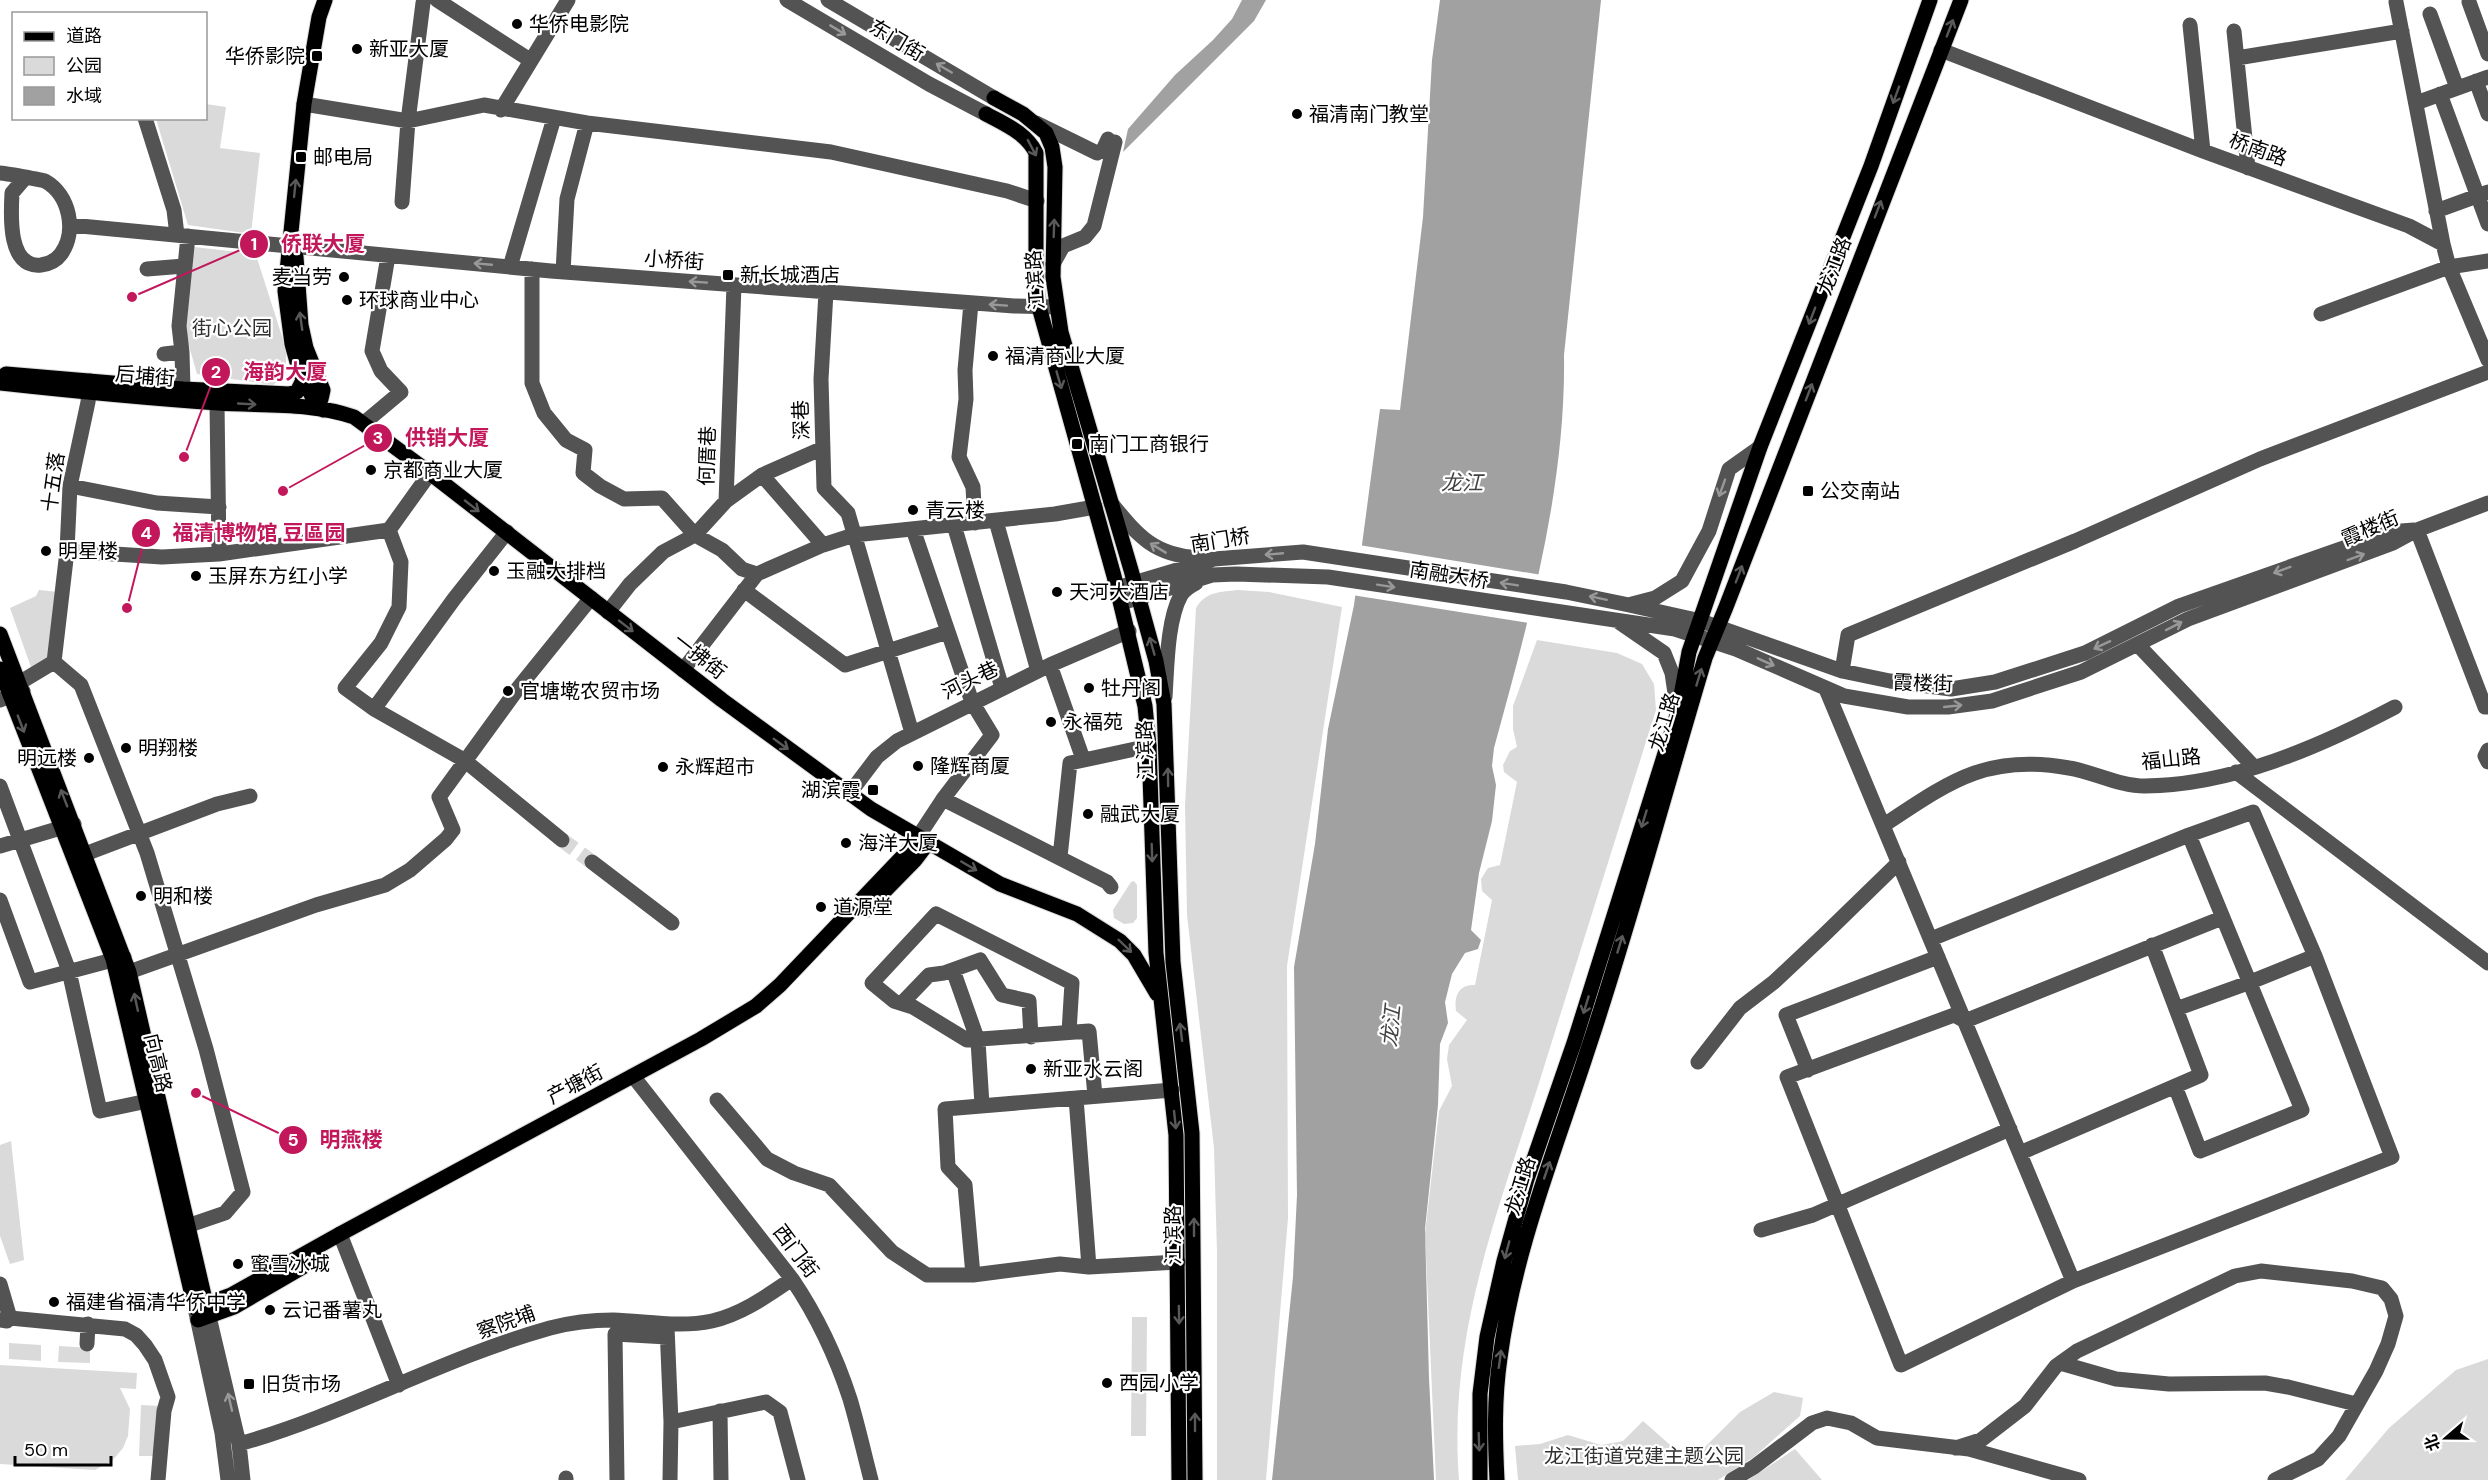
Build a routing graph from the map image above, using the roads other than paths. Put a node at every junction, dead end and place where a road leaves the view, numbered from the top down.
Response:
1 (325, 0) edge
2 (568, 0) edge
3 (787, 0) edge
4 (828, 0) edge
5 (1930, 0) edge
6 (1960, 0) edge
7 (430, 2) edge
8 (2396, 2) dead end
9 (2469, 2) dead end
10 (2430, 14) dead end
11 (2190, 25) dead end
12 (2234, 30) dead end
13 (2402, 31) junction
14 (1941, 50) junction
15 (2488, 54) edge
16 (2237, 58) junction
17 (530, 60) junction
18 (2482, 79) edge
19 (2457, 88) junction
20 (2440, 94) junction
21 (994, 98) joint
22 (2416, 103) junction
23 (304, 104) junction
24 (501, 110) junction
25 (986, 114) joint
26 (2488, 114) edge
27 (554, 118) junction
28 (146, 120) edge
29 (1031, 121) junction
30 (408, 122) junction
31 (587, 123) junction
32 (2203, 151) junction
33 (2248, 168) junction
34 (0, 173) edge
35 (24, 179) junction
36 (2483, 194) edge
37 (1037, 201) junction
38 (402, 202) dead end
39 (2436, 211) junction
40 (2488, 224) edge
41 (70, 225) junction
42 (182, 236) junction
43 (2444, 244) junction
44 (289, 246) junction
45 (388, 256) junction
46 (2488, 261) edge
47 (1053, 264) junction
48 (184, 266) junction
49 (510, 267) junction
50 (2449, 267) junction
51 (147, 269) dead end
52 (532, 269) junction
53 (563, 272) junction
54 (734, 285) junction
55 (826, 292) junction
56 (971, 303) junction
57 (1039, 307) junction
58 (1056, 307) junction
59 (2321, 314) dead end
60 (182, 352) junction
61 (164, 354) dead end
62 (2488, 360) edge
63 (2488, 372) edge
64 (0, 373) edge
65 (303, 380) junction
66 (0, 383) edge
67 (90, 387) junction
68 (183, 389) junction
69 (217, 403) junction
70 (315, 407) junction
71 (364, 423) junction
72 (1760, 447) junction
73 (823, 448) junction
74 (430, 473) junction
75 (762, 475) junction
76 (70, 486) junction
77 (726, 501) junction
78 (2488, 503) edge
79 (1103, 504) junction
80 (219, 507) junction
81 (996, 520) junction
82 (975, 523) junction
83 (954, 525) junction
84 (913, 529) junction
85 (389, 530) junction
86 (2418, 530) junction
87 (507, 532) junction
88 (695, 535) junction
89 (854, 536) junction
90 (823, 545) junction
91 (67, 551) junction
92 (219, 554) junction
93 (1332, 556) joint
94 (1214, 560) junction
95 (757, 574) junction
96 (1212, 576) junction
97 (1328, 578) joint
98 (744, 590) junction
99 (1136, 590) junction
100 (1119, 596) junction
101 (591, 598) junction
102 (1629, 605) junction
103 (608, 612) junction
104 (1617, 620) junction
105 (1698, 628) junction
106 (1129, 631) junction
107 (947, 632) junction
108 (0, 634) edge
109 (1715, 634) junction
110 (2138, 645) junction
111 (887, 651) junction
112 (54, 662) junction
113 (1044, 668) junction
114 (0, 669) edge
115 (683, 670) junction
116 (1842, 671) junction
117 (1002, 688) junction
118 (1826, 689) junction
119 (13, 692) edge
120 (972, 702) junction
121 (1164, 704) junction
122 (2395, 707) dead end
123 (2488, 707) edge
124 (374, 709) junction
125 (1678, 712) junction
126 (912, 733) junction
127 (1149, 746) junction
128 (2488, 750) edge
129 (1083, 759) junction
130 (464, 760) junction
131 (2488, 762) edge
132 (2254, 767) junction
133 (2236, 772) junction
134 (0, 786) edge
135 (849, 794) junction
136 (250, 796) dead end
137 (943, 799) junction
138 (74, 824) junction
139 (1884, 825) junction
140 (139, 834) junction
141 (2189, 835) junction
142 (21, 840) junction
143 (562, 840) tunnel mouth
144 (923, 840) junction
145 (0, 846) edge
146 (85, 854) junction
147 (1060, 857) junction
148 (591, 862) tunnel mouth
149 (1899, 862) junction
150 (1111, 887) dead end
151 (0, 900) edge
152 (2222, 918) junction
153 (672, 923) dead end
154 (1931, 939) junction
155 (2152, 945) junction
156 (179, 955) junction
157 (2315, 956) junction
158 (1938, 957) junction
159 (118, 958) junction
160 (2488, 963) edge
161 (953, 970) junction
162 (69, 971) junction
163 (129, 972) junction
164 (2248, 983) junction
165 (1160, 999) junction
166 (903, 1002) junction
167 (2176, 1009) junction
168 (1965, 1022) junction
169 (1069, 1032) junction
170 (1031, 1037) junction
171 (978, 1041) junction
172 (1698, 1062) dead end
173 (1808, 1070) junction
174 (636, 1080) junction
175 (2175, 1086) junction
176 (1172, 1090) junction
177 (1095, 1096) junction
178 (1076, 1098) junction
179 (151, 1100) junction
180 (717, 1100) dead end
181 (982, 1105) junction
182 (2010, 1130) junction
183 (2020, 1153) junction
184 (1837, 1203) junction
185 (187, 1226) junction
186 (1761, 1230) dead end
187 (342, 1238) junction
188 (1178, 1262) junction
189 (1089, 1267) junction
190 (973, 1275) junction
191 (792, 1279) junction
192 (2073, 1281) junction
193 (0, 1284) edge
194 (202, 1312) junction
195 (5, 1319) edge
196 (88, 1324) junction
197 (667, 1330) junction
198 (87, 1344) dead end
199 (2060, 1363) junction
200 (399, 1386) junction
201 (2356, 1404) junction
202 (720, 1411) junction
203 (671, 1422) junction
204 (239, 1444) junction
205 (1956, 1448) junction
206 (158, 1480) edge
207 (228, 1480) edge
208 (243, 1480) edge
209 (617, 1480) edge
210 (670, 1480) edge
211 (721, 1480) edge
212 (798, 1480) edge
213 (872, 1480) edge
214 (1179, 1480) edge
215 (1195, 1480) edge
216 (1480, 1480) edge
217 (1497, 1480) edge
218 (1732, 1480) edge
219 (2079, 1480) edge
220 (2275, 1480) edge

1 - 23 main road
2 - 17 street
3 -> 25 street, 东门街
21 -> 4 street, 东门街
5 -> 72 main road, 龙江路
14 -> 6 main road, 龙江路
7 - 17 street
7 - 30 street
8 - 13 street
9 - 15 street
10 - 19 street
11 - 32 street
12 - 16 street
13 - 16 street
13 - 22 street
14 - 32 street, 桥南路
109 -> 14 main road, 龙江路
16 - 33 street
17 - 24 street
18 - 19 street
18 - 26 street
19 - 20 street
20 - 22 street
20 - 36 street
21 - 29 main road, 江滨路
22 - 39 street
23 - 30 street
44 -> 23 main road
24 - 27 street
24 - 30 street
25 -> 37 main road, 江滨路
27 - 31 street
27 - 49 street
28 - 42 street
47 -> 29 main road, 江滨路
29 - 47 street
30 - 38 street
31 - 37 street
31 - 53 street
32 - 33 street, 桥南路
33 - 43 street, 桥南路
34 - 35 street
35 - 41 street
35 - 41 street
36 - 39 street
36 - 40 street
37 - 57 main road, 江滨路
39 - 43 street
41 - 42 street, 小桥街
42 - 44 street, 小桥街
42 - 48 street
43 - 50 street
44 - 45 street, 小桥街
44 - 65 main road
70 -> 44 main road
49 -> 45 street, 小桥街
45 - 71 street
46 - 50 street
47 - 58 main road, 江滨路
48 - 51 street
48 - 60 street
49 - 52 street, 小桥街
50 - 59 street
50 - 62 street
52 - 53 street, 小桥街
52 - 88 street
54 -> 53 street, 小桥街
54 - 55 street, 小桥街
54 - 77 street, 何厝巷
55 - 56 street, 小桥街
55 - 73 street, 深巷
57 -> 56 street, 小桥街
56 - 82 street
57 - 58 street, 小桥街
57 -> 79 main road, 江滨路
58 - 79 main road, 江滨路
60 - 61 street
60 - 68 street
63 - 116 street
64 - 67 main road, 后埔街
65 - 68 main road, 后埔街
65 - 70 main road
66 - 67 main road, 后埔街
67 - 68 main road, 后埔街
67 - 69 main road, 后埔街
67 - 76 street, 十五落
69 -> 70 main road, 后埔街
69 - 80 street
70 - 71 main road, 一拂街
71 - 74 main road, 一拂街
72 -> 102 street
72 - 105 main road, 龙江路
73 - 75 street
73 - 89 street, 深巷
74 - 85 street
74 -> 87 main road, 一拂街
75 - 77 street
75 - 90 street
76 - 80 street
76 - 91 street, 十五落
77 - 88 street, 何厝巷
78 - 86 street
79 - 81 street
94 -> 79 street
79 - 99 main road, 江滨路
79 - 100 main road, 江滨路
80 - 92 street
81 - 82 street
81 - 113 street
82 - 83 street
83 - 84 street
83 - 117 street
84 - 89 street
84 - 107 street
85 - 92 street
85 - 124 street
110 -> 86 street, 霞楼街
86 -> 116 street, 霞楼街
86 - 123 street
87 - 101 main road, 一拂街
87 - 124 street
88 - 95 street
88 - 103 street, 何厝巷
89 - 90 street
89 - 111 street, 深巷
90 - 95 street
91 - 92 street
91 - 112 street, 十五落
93 -> 94 street, 南门桥
102 -> 93 street, 南融大桥
94 - 99 street, 南门桥
95 - 98 street
96 - 97 street, 南门桥
96 - 99 street, 南门桥
96 - 121 street
97 -> 104 street, 南融大桥
98 - 111 street
98 - 115 street
99 - 100 street, 南门桥
121 -> 99 main road, 江滨路
100 - 106 main road, 江滨路
101 - 103 main road, 一拂街
101 - 130 street
102 - 105 street
103 -> 115 main road, 一拂街
104 - 105 street
104 - 125 street
105 - 109 street
105 - 125 main road, 龙江路
106 - 113 street, 河头巷
106 - 127 main road, 江滨路
107 - 111 street
107 - 120 street
108 - 119 main road, 向高路
109 - 116 street, 霞楼街
109 -> 118 street, 霞楼街
217 -> 109 main road, 龙江路
118 -> 110 street, 霞楼街
110 - 132 street
111 - 126 street, 深巷
112 - 119 street
112 - 140 street
113 - 117 street, 河头巷
113 - 129 street
114 - 119 main road, 向高路
115 -> 135 main road, 一拂街
117 - 120 street, 河头巷
118 - 139 street
138 -> 119 main road, 向高路
119 -> 159 main road, 向高路
120 - 126 street, 河头巷
120 - 137 street
215 -> 121 main road, 江滨路
122 - 132 street, 福山路
124 - 130 street
125 -> 216 main road, 龙江路
126 - 135 street, 河头巷
127 - 129 street
127 -> 165 main road, 江滨路
128 - 131 street
129 - 147 street
130 - 143 street
130 - 156 street
132 - 133 street, 福山路
133 - 139 street, 福山路
133 - 160 street
134 - 142 street
135 - 144 main road, 一拂街
136 - 140 street
137 - 144 street
137 - 147 street
138 - 142 street
138 - 146 main road, 向高路
139 - 149 street
140 - 146 street
140 - 156 street
141 - 152 street
141 - 154 street
141 - 157 street
142 - 145 street
142 - 162 street
144 -> 165 main road, 一拂街
144 - 174 main road, 产塘街
146 - 159 main road, 向高路
147 - 150 street
148 - 153 street
149 - 154 street
149 - 172 street
151 - 162 street
152 - 155 street
152 - 164 street
154 - 158 street
155 - 167 street
155 - 168 street
156 - 163 street
156 - 185 street
157 - 164 street
157 - 192 street
158 - 168 street
158 - 173 street
159 - 162 street
159 - 163 main road, 向高路
159 - 179 main road, 向高路
161 - 166 street
161 - 170 street
161 - 171 street
162 - 179 street
179 -> 163 main road, 向高路
164 - 167 street
164 - 175 street
165 - 176 main road, 江滨路
166 - 169 street
166 - 171 street
167 - 175 street
168 - 173 street
168 - 182 street
169 - 170 street
169 - 177 street
170 - 171 street
171 - 181 street
173 - 184 street
174 - 187 main road, 产塘街
174 - 191 street, 西门街
175 - 183 street
176 - 177 street
176 -> 188 main road, 江滨路
177 - 178 street
178 - 181 street
178 - 189 street
179 - 185 main road, 向高路
179 - 194 main road, 向高路
180 - 190 street
181 - 190 street
182 - 183 street
182 - 184 street
183 - 192 street
184 - 186 street
184 - 192 street
185 - 194 main road, 向高路
187 - 194 main road, 产塘街
187 - 200 street
188 - 189 street
188 -> 214 main road, 江滨路
189 - 190 street
191 - 197 street, 察院埔
191 - 213 street, 西门街
193 - 195 street
204 -> 194 street
194 - 207 street, 向高路
195 - 196 street
196 - 198 street
196 - 206 street
197 - 200 street, 察院埔
197 - 203 street
197 - 209 street
199 - 201 street
199 - 201 street
199 - 205 street
200 - 204 street, 察院埔
201 - 220 street
202 - 203 street
202 - 211 street
202 - 212 street
203 - 210 street
204 - 208 street
205 - 218 street
205 - 219 street

